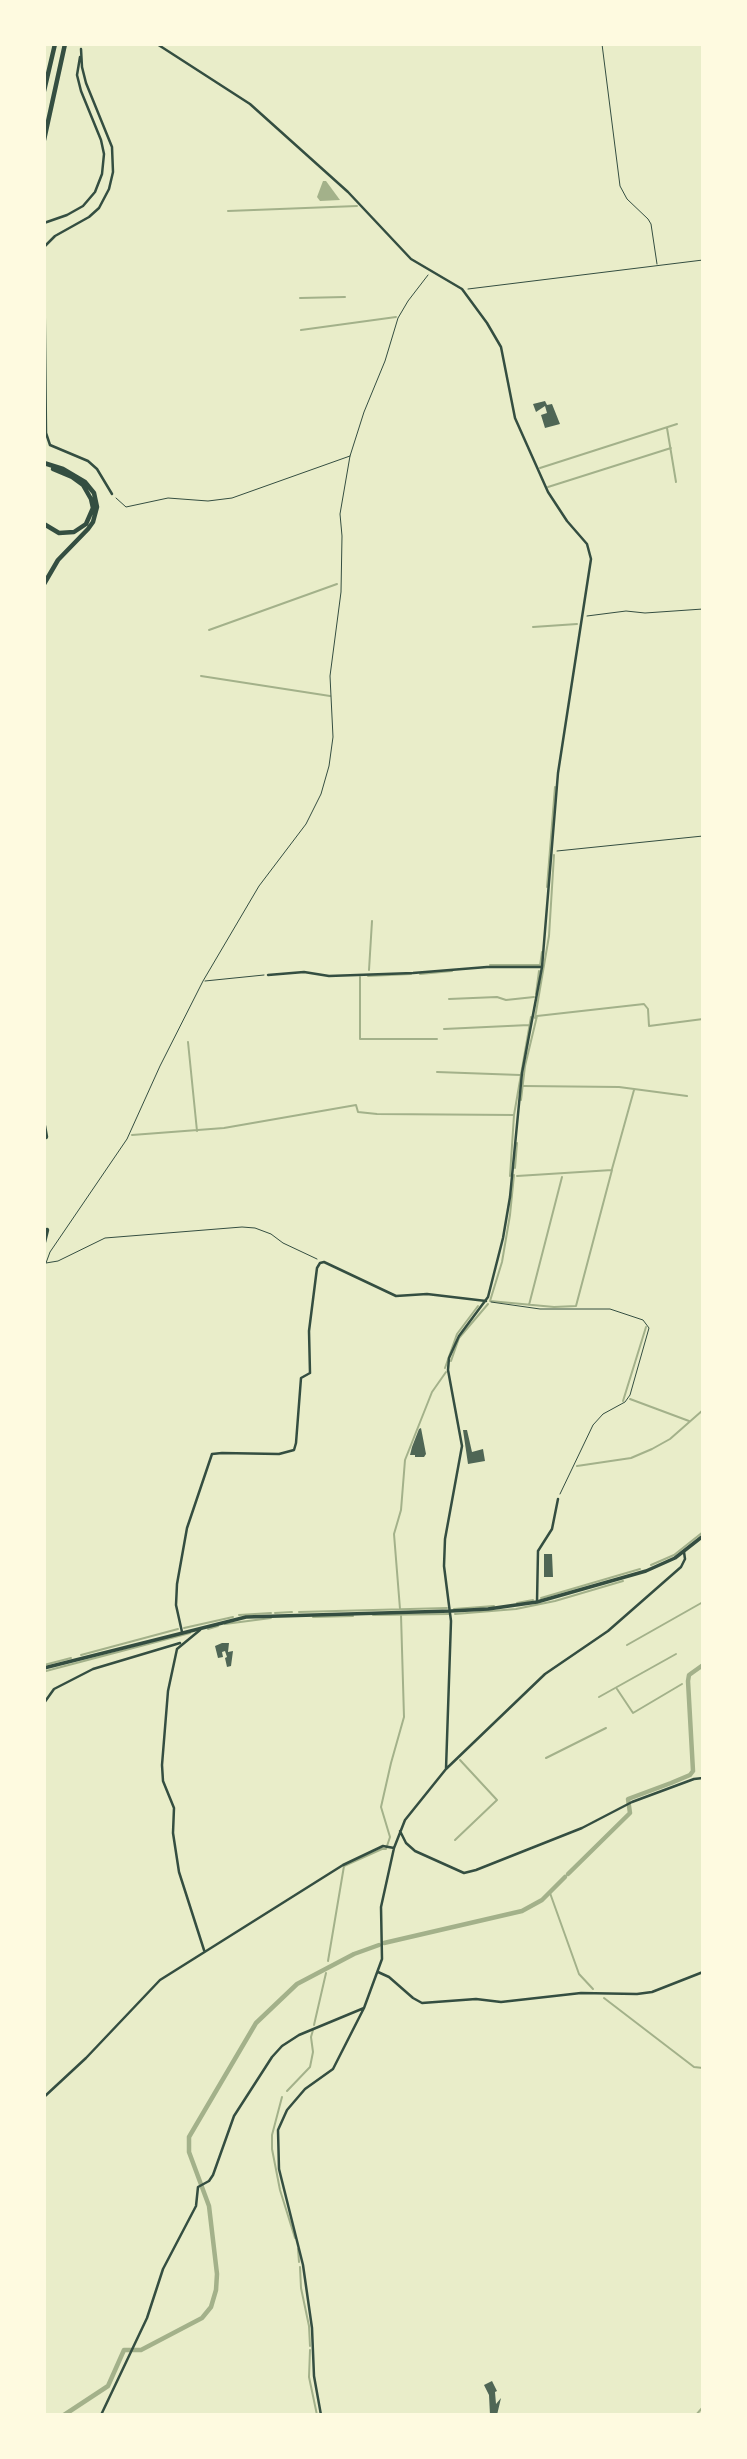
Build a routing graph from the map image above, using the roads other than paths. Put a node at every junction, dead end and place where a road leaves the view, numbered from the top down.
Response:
1 (55, 44) edge
2 (65, 44) edge
3 (84, 44) edge
4 (157, 44) edge
5 (81, 49) junction
6 (44, 91) edge
7 (44, 140) edge
8 (46, 222) edge
9 (45, 464) edge
10 (112, 494) road end
11 (44, 524) edge
12 (44, 584) edge
13 (542, 967) junction
14 (268, 975) road end
15 (44, 1126) edge
16 (46, 1137) dead end
17 (47, 1230) dead end
18 (44, 1242) edge
19 (486, 1301) junction
20 (558, 1499) road end
21 (703, 1536) edge
22 (684, 1552) junction
23 (537, 1602) junction
24 (451, 1611) junction
25 (205, 1626) junction
26 (182, 1632) junction
27 (183, 1642) junction
28 (44, 1668) edge
29 (44, 1703) edge
30 (446, 1769) junction
31 (703, 1778) edge
32 (400, 1832) junction
33 (392, 1847) junction
34 (204, 1951) junction
35 (378, 1972) junction
36 (703, 1972) edge
37 (364, 2008) junction
38 (44, 2097) edge
39 (101, 2415) edge
40 (321, 2415) edge

1 - 6 highway
2 - 7 highway
3 - 5 street
4 - 13 street
5 - 8 street
5 - 10 street
9 - 11 highway
9 - 12 highway
13 - 14 street
13 - 19 street
15 - 16 highway
17 - 18 highway
19 - 24 street
19 - 26 street
20 - 23 street
21 - 22 main road
22 - 23 main road
22 - 30 street
23 - 24 main road
24 - 25 main road
24 - 30 street
25 - 26 main road
25 - 27 street
26 - 28 main road
27 - 29 street
27 - 34 street
30 - 32 street
31 - 32 street
32 - 33 street
33 - 34 street
33 - 35 street
34 - 38 street
35 - 36 street
35 - 37 street
37 - 39 street
37 - 40 street

